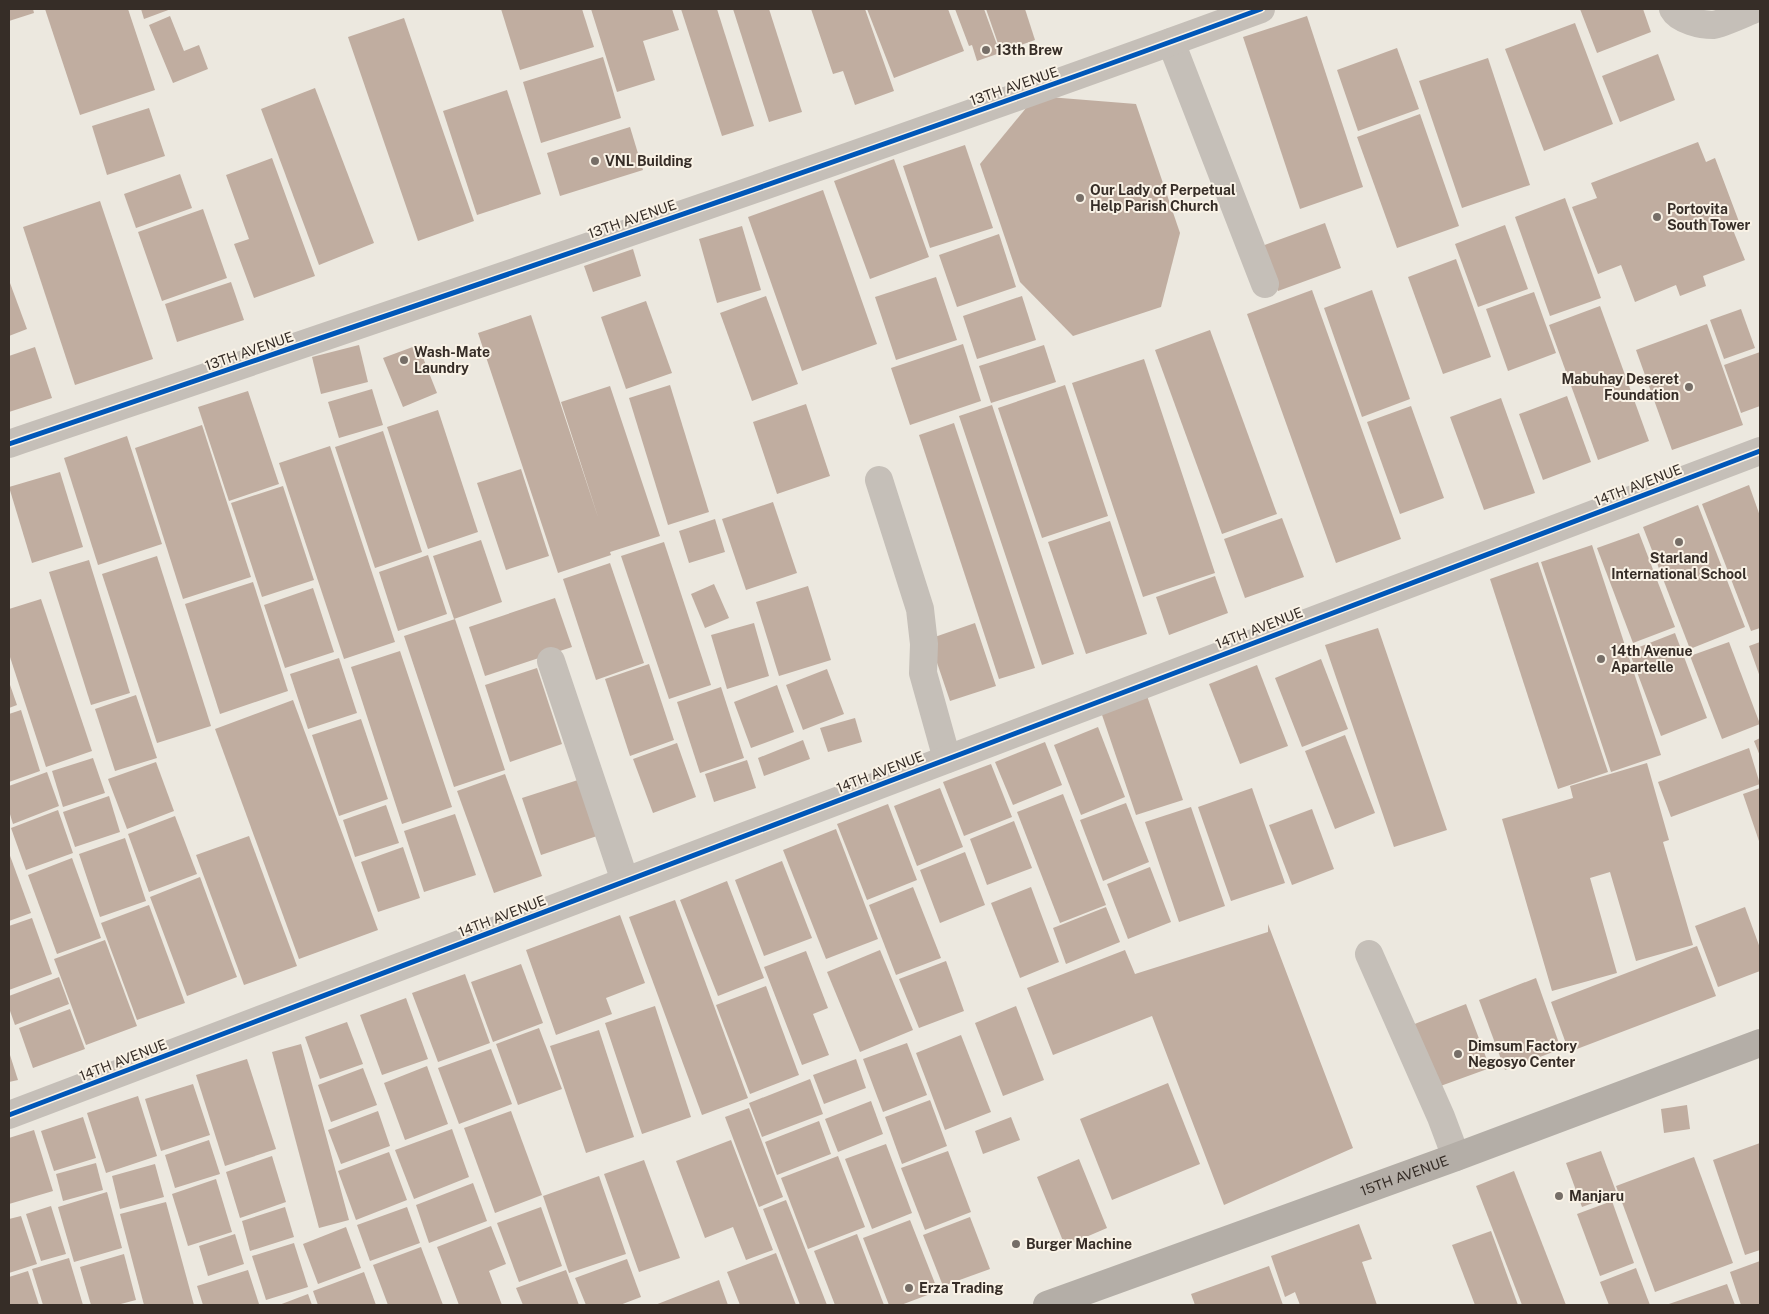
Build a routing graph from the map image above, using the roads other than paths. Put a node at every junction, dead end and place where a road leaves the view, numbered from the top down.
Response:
1 (1261, 9) edge
2 (1673, 9) edge
3 (1755, 9) edge
4 (1171, 42) junction
5 (1265, 284) dead end
6 (9, 444) edge
7 (1760, 451) edge
8 (879, 480) dead end
9 (551, 661) dead end
10 (947, 759) junction
11 (625, 881) junction
12 (1369, 954) dead end
13 (1760, 1043) edge
14 (9, 1115) edge
15 (1456, 1156) junction
16 (1047, 1305) edge

1 - 4 street, 13TH AVENUE
2 - 3 street
4 - 5 street
4 - 6 street, 13TH AVENUE
7 - 10 street, 14TH AVENUE
8 - 10 street
9 - 11 street
10 - 11 street, 14TH AVENUE
11 - 14 street, 14TH AVENUE
12 - 15 street
13 - 15 main road, 15TH AVENUE
15 - 16 main road, 15TH AVENUE

